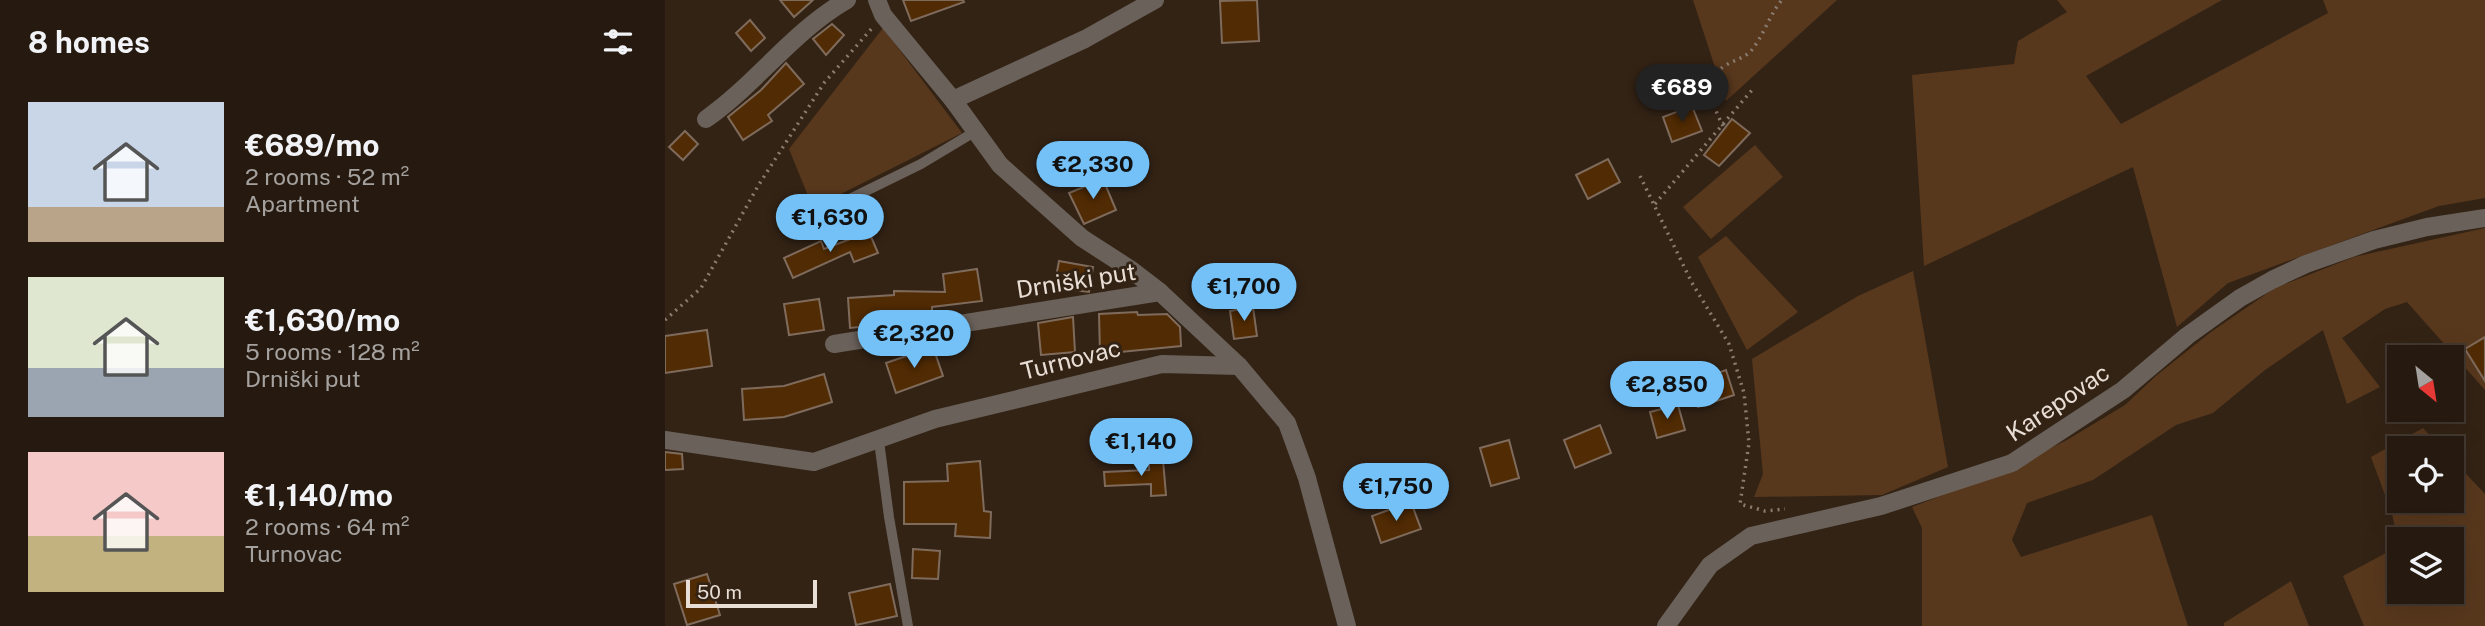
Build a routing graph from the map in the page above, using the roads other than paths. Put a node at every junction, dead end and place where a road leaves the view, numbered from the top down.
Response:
1 (847, 0) edge
2 (1155, 0) edge
3 (880, 7) edge
4 (953, 100) junction
5 (706, 119) dead end
6 (976, 131) junction
7 (821, 213) dead end
8 (2485, 218) edge
9 (1160, 292) junction
10 (834, 344) dead end
11 (1238, 366) junction
12 (665, 440) edge
13 (879, 441) junction
14 (908, 626) edge
15 (1347, 626) edge
16 (1666, 626) edge

1 - 5 street
2 - 4 street
3 - 4 street
4 - 6 street
6 - 7 lane
6 - 9 street
8 - 16 street, Karepovac
9 - 10 street, Drniški put
9 - 11 street
11 - 13 street, Turnovac
11 - 15 street
12 - 13 street, Turnovac
13 - 14 lane

